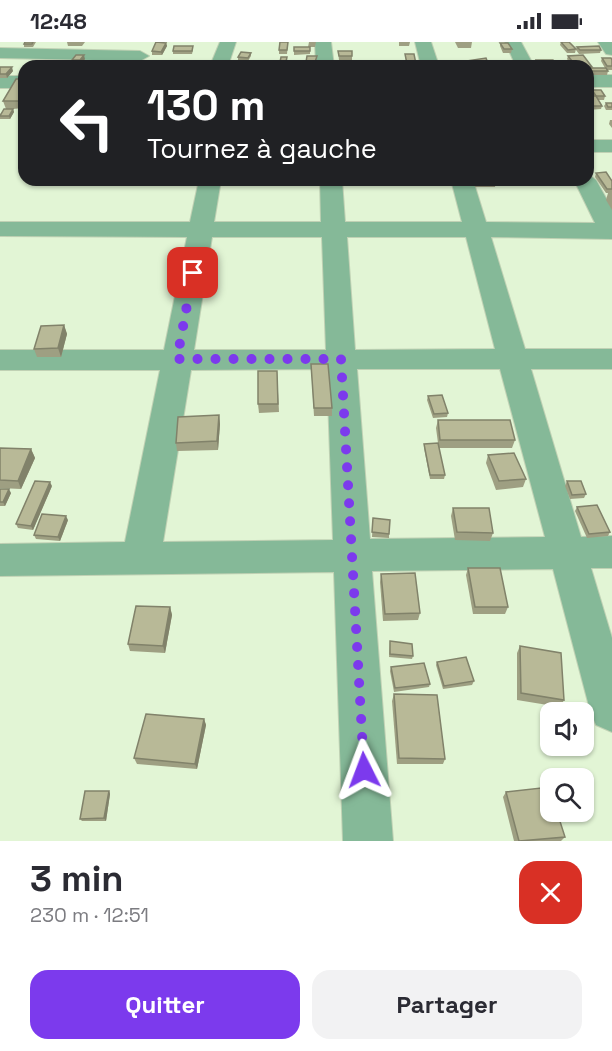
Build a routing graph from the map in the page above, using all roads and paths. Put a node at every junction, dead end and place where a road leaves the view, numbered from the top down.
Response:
1 (228, 42) edge
2 (323, 42) edge
3 (423, 42) edge
4 (513, 42) edge
5 (606, 42) edge
6 (612, 50) edge
7 (0, 53) edge
8 (141, 55) edge
9 (221, 60) edge
10 (324, 60) edge
11 (428, 60) edge
12 (522, 60) edge
13 (594, 81) edge
14 (612, 81) edge
15 (0, 82) edge
16 (18, 82) edge
17 (594, 146) edge
18 (612, 146) edge
19 (209, 186) edge
20 (331, 186) edge
21 (464, 186) edge
22 (588, 186) edge
23 (0, 229) edge
24 (201, 230) junction
25 (334, 230) junction
26 (476, 230) junction
27 (612, 231) edge
28 (177, 359) junction
29 (341, 359) junction
30 (513, 359) junction
31 (612, 359) edge
32 (3, 368) edge
33 (612, 552) edge
34 (567, 553) junction
35 (352, 556) junction
36 (141, 559) junction
37 (0, 560) edge
38 (612, 710) edge
39 (368, 841) edge

1 - 9 street
2 - 10 street
3 - 11 street
4 - 12 street
5 - 6 street
7 - 8 street
13 - 14 street
15 - 16 street
17 - 18 street
19 - 24 street
20 - 25 street
21 - 26 street
22 - 27 street
23 - 24 street
24 - 25 street
24 - 28 street
25 - 26 street
25 - 29 street
26 - 27 street
26 - 30 street
28 - 29 street
28 - 32 street
28 - 36 street
29 - 30 street
29 - 35 street
30 - 31 street
30 - 34 street
33 - 34 street
34 - 35 street
34 - 38 street
35 - 36 street
35 - 39 street
36 - 37 street

